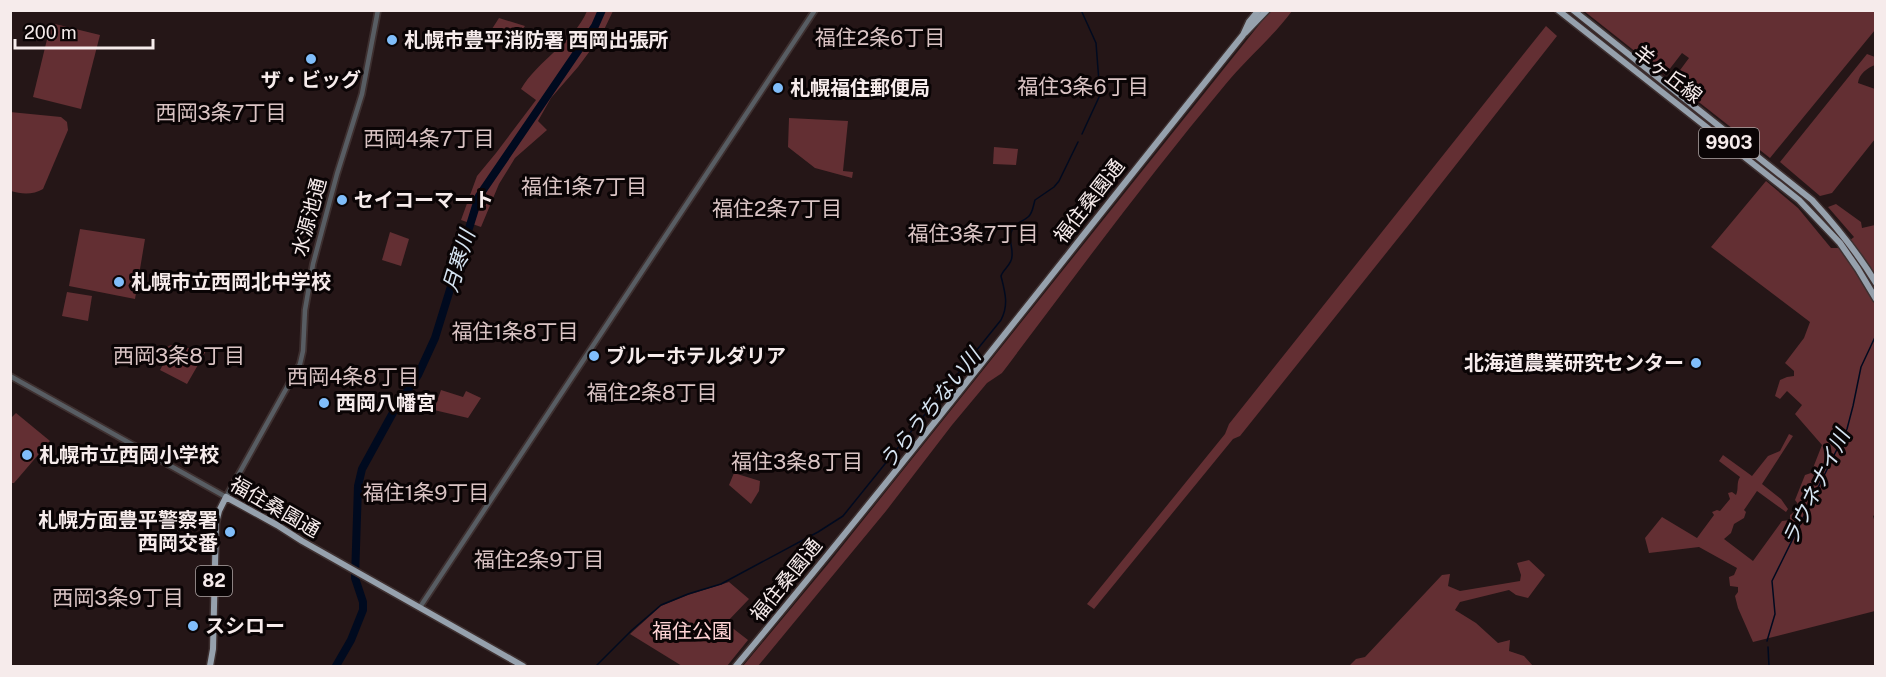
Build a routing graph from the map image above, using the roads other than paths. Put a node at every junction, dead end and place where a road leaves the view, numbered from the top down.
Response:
1 (378, 10) edge
2 (815, 10) edge
3 (1259, 10) edge
4 (1267, 10) edge
5 (1558, 10) edge
6 (1573, 10) edge
7 (1243, 35) junction
8 (1875, 283) edge
9 (1875, 299) edge
10 (10, 376) edge
11 (226, 497) junction
12 (420, 607) junction
13 (210, 666) edge
14 (523, 666) edge
15 (736, 666) edge

1 - 11 street, 水源池通
2 - 12 street
3 - 7 main road, 福住桑園通
4 - 7 main road, 福住桑園通
5 - 9 main road, 羊ヶ丘線 / 9903
6 - 8 main road, 羊ヶ丘線 / 9903
7 - 15 main road, 福住桑園通
10 - 11 street, 福住桑園通
11 - 12 main road, 福住桑園通
11 - 13 main road, 水源池通 / 82
12 - 14 main road, 福住桑園通

